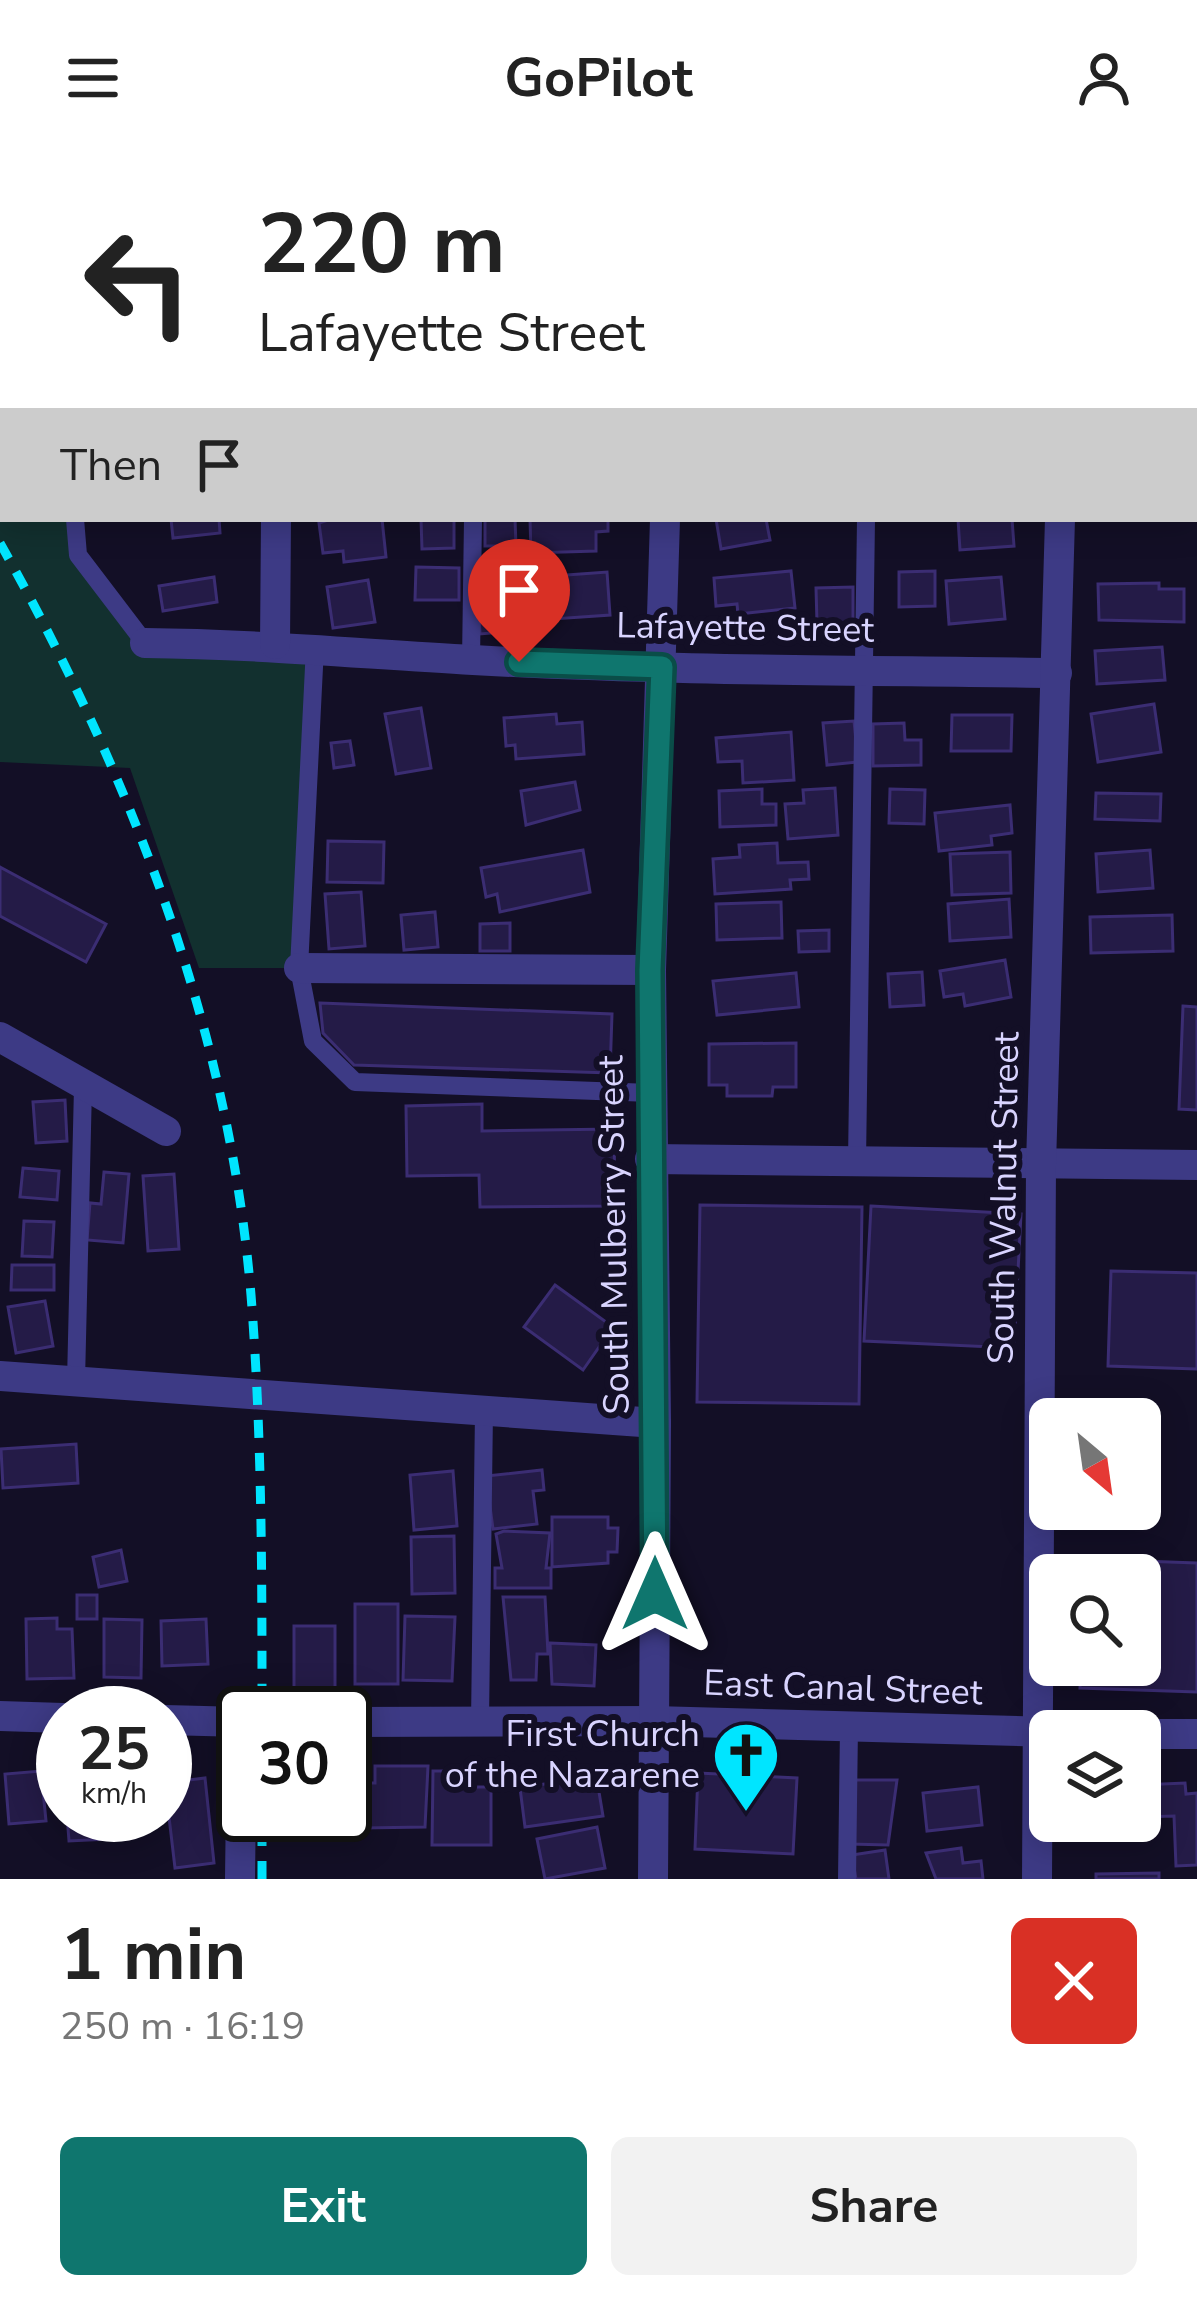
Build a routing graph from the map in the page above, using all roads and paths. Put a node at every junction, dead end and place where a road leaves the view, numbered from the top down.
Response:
1 (75, 522) edge
2 (276, 522) edge
3 (472, 522) edge
4 (665, 522) edge
5 (866, 522) edge
6 (1060, 522) edge
7 (145, 643) joint
8 (275, 644) junction
9 (315, 647) junction
10 (471, 660) junction
11 (662, 667) junction
12 (863, 670) junction
13 (1057, 673) junction
14 (299, 968) junction
15 (650, 970) junction
16 (0, 1037) edge
17 (83, 1087) junction
18 (650, 1093) junction
19 (166, 1131) dead end
20 (650, 1159) junction
21 (857, 1162) junction
22 (1041, 1165) junction
23 (1197, 1165) edge
24 (0, 1376) edge
25 (76, 1382) junction
26 (484, 1412) junction
27 (656, 1423) junction
28 (1045, 1710) edge
29 (0, 1716) edge
30 (36, 1717) edge
31 (654, 1721) junction
32 (372, 1722) edge
33 (480, 1722) junction
34 (849, 1726) junction
35 (1029, 1732) edge
36 (1161, 1734) edge
37 (1197, 1735) edge
38 (240, 1842) edge
39 (1039, 1842) edge
40 (240, 1879) edge
41 (653, 1879) edge
42 (847, 1879) edge
43 (1037, 1879) edge

1 - 7 lane
2 - 8 street
3 - 10 lane
4 - 11 street, South Mulberry Street
5 - 12 lane
6 - 13 street, South Walnut Street
7 - 8 street, Lafayette Street
8 - 9 street, Lafayette Street
9 - 10 street, Lafayette Street
9 - 14 lane
10 - 11 street, Lafayette Street
11 - 12 street, Lafayette Street
11 - 15 street, South Mulberry Street
12 - 13 street, Lafayette Street
12 - 21 lane
13 - 22 street, South Walnut Street
14 - 15 street
14 - 18 lane
15 - 18 street, South Mulberry Street
16 - 17 street
17 - 19 street
17 - 25 lane
18 - 20 street, South Mulberry Street
20 - 21 street
20 - 27 street, South Mulberry Street
21 - 22 street
22 - 23 street
22 - 28 street, South Walnut Street
24 - 25 street
25 - 26 street
26 - 27 street
26 - 33 lane
27 - 31 street, South Mulberry Street
29 - 30 street
31 - 33 street, East Canal Street
31 - 34 street, East Canal Street
31 - 41 street, South Mulberry Street
32 - 33 street, East Canal Street
34 - 35 street, East Canal Street
34 - 42 lane
36 - 37 street
38 - 40 street
39 - 43 street, South Walnut Street

